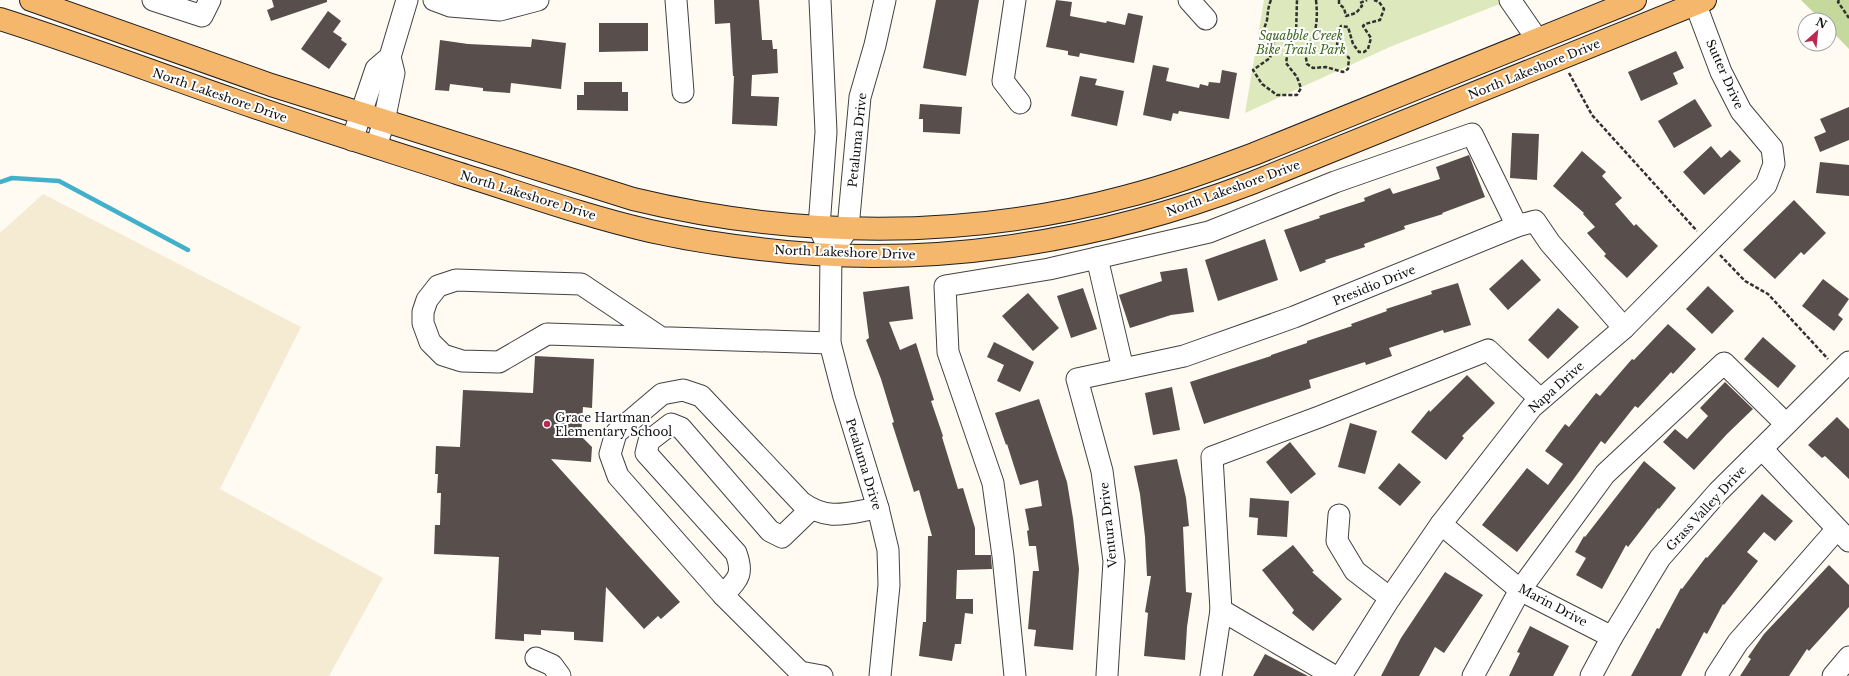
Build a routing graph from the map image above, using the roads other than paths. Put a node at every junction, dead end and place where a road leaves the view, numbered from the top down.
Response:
1 (31, 0) edge
2 (153, 0) edge
3 (210, 0) edge
4 (406, 0) edge
5 (434, 0) edge
6 (538, 0) edge
7 (676, 0) edge
8 (820, 0) edge
9 (885, 0) edge
10 (1015, 0) edge
11 (1190, 0) edge
12 (1510, 0) edge
13 (1635, 0) edge
14 (1698, 1) edge
15 (0, 19) edge
16 (1206, 19) dead end
17 (1537, 39) junction
18 (390, 57) junction
19 (1554, 61) junction
20 (683, 92) dead end
21 (1020, 104) dead end
22 (361, 113) junction
23 (384, 121) junction
24 (352, 140) junction
25 (376, 147) junction
26 (1774, 164) joint
27 (1518, 226) junction
28 (819, 227) junction
29 (848, 228) junction
30 (831, 254) junction
31 (1097, 258) junction
32 (1624, 328) junction
33 (660, 337) junction
34 (830, 343) junction
35 (1844, 366) edge
36 (1123, 369) junction
37 (1077, 379) joint
38 (1540, 399) junction
39 (1786, 424) junction
40 (1762, 448) junction
41 (878, 508) junction
42 (811, 509) junction
43 (1339, 515) dead end
44 (1441, 524) junction
45 (1843, 535) edge
46 (1520, 590) junction
47 (723, 595) junction
48 (1390, 598) junction
49 (1221, 610) junction
50 (1612, 637) junction
51 (1849, 657) edge
52 (536, 658) dead end
53 (560, 676) edge
54 (822, 676) edge
55 (880, 676) edge
56 (1014, 676) edge
57 (1103, 676) edge
58 (1211, 676) edge
59 (1334, 676) edge
60 (1341, 676) edge
61 (1473, 676) edge
62 (1591, 676) edge
63 (1716, 676) edge
64 (1833, 676) edge

1 - 22 main road, North Lakeshore Drive
2 - 3 street
4 - 18 street
5 - 6 street
7 - 20 street
8 - 28 street, Petaluma Drive
9 - 29 street, Petaluma Drive
10 - 21 street
11 - 16 street
12 - 17 street
13 - 17 main road, North Lakeshore Drive
14 - 19 main road, North Lakeshore Drive
14 - 26 street, Sutter Drive
15 - 24 main road, North Lakeshore Drive
17 - 19 main road
17 - 29 main road, North Lakeshore Drive
18 - 22 street
18 - 23 street
19 - 30 main road, North Lakeshore Drive
22 - 23 main road, North Lakeshore Drive
22 - 24 street
23 - 25 street
23 - 28 main road, North Lakeshore Drive
24 - 25 main road, North Lakeshore Drive
25 - 30 main road, North Lakeshore Drive
26 - 32 street, Napa Drive
27 - 31 street
27 - 32 street, Presidio Drive
27 - 36 street, Presidio Drive
28 - 29 main road, North Lakeshore Drive
28 - 30 street, Petaluma Drive
29 - 30 street, Petaluma Drive
30 - 34 street, Petaluma Drive
31 - 36 street
31 - 56 street
32 - 38 street, Napa Drive
33 - 33 street
33 - 34 street
34 - 41 street, Petaluma Drive
35 - 39 street, Grass Valley Drive
36 - 37 street, Presidio Drive
37 - 57 street, Ventura Drive
38 - 44 street, Napa Drive
38 - 49 street
39 - 40 street, Grass Valley Drive
39 - 46 street
40 - 45 street
40 - 50 street, Grass Valley Drive
41 - 42 street
41 - 55 street, Petaluma Drive
42 - 47 street
42 - 47 street
43 - 48 street
44 - 46 street, Marin Drive
44 - 48 street, Napa Drive
45 - 63 street
46 - 50 street, Marin Drive
46 - 61 street
47 - 54 street
48 - 60 street, Napa Drive
49 - 58 street
49 - 59 street
50 - 62 street, Grass Valley Drive
51 - 64 street
52 - 53 street

